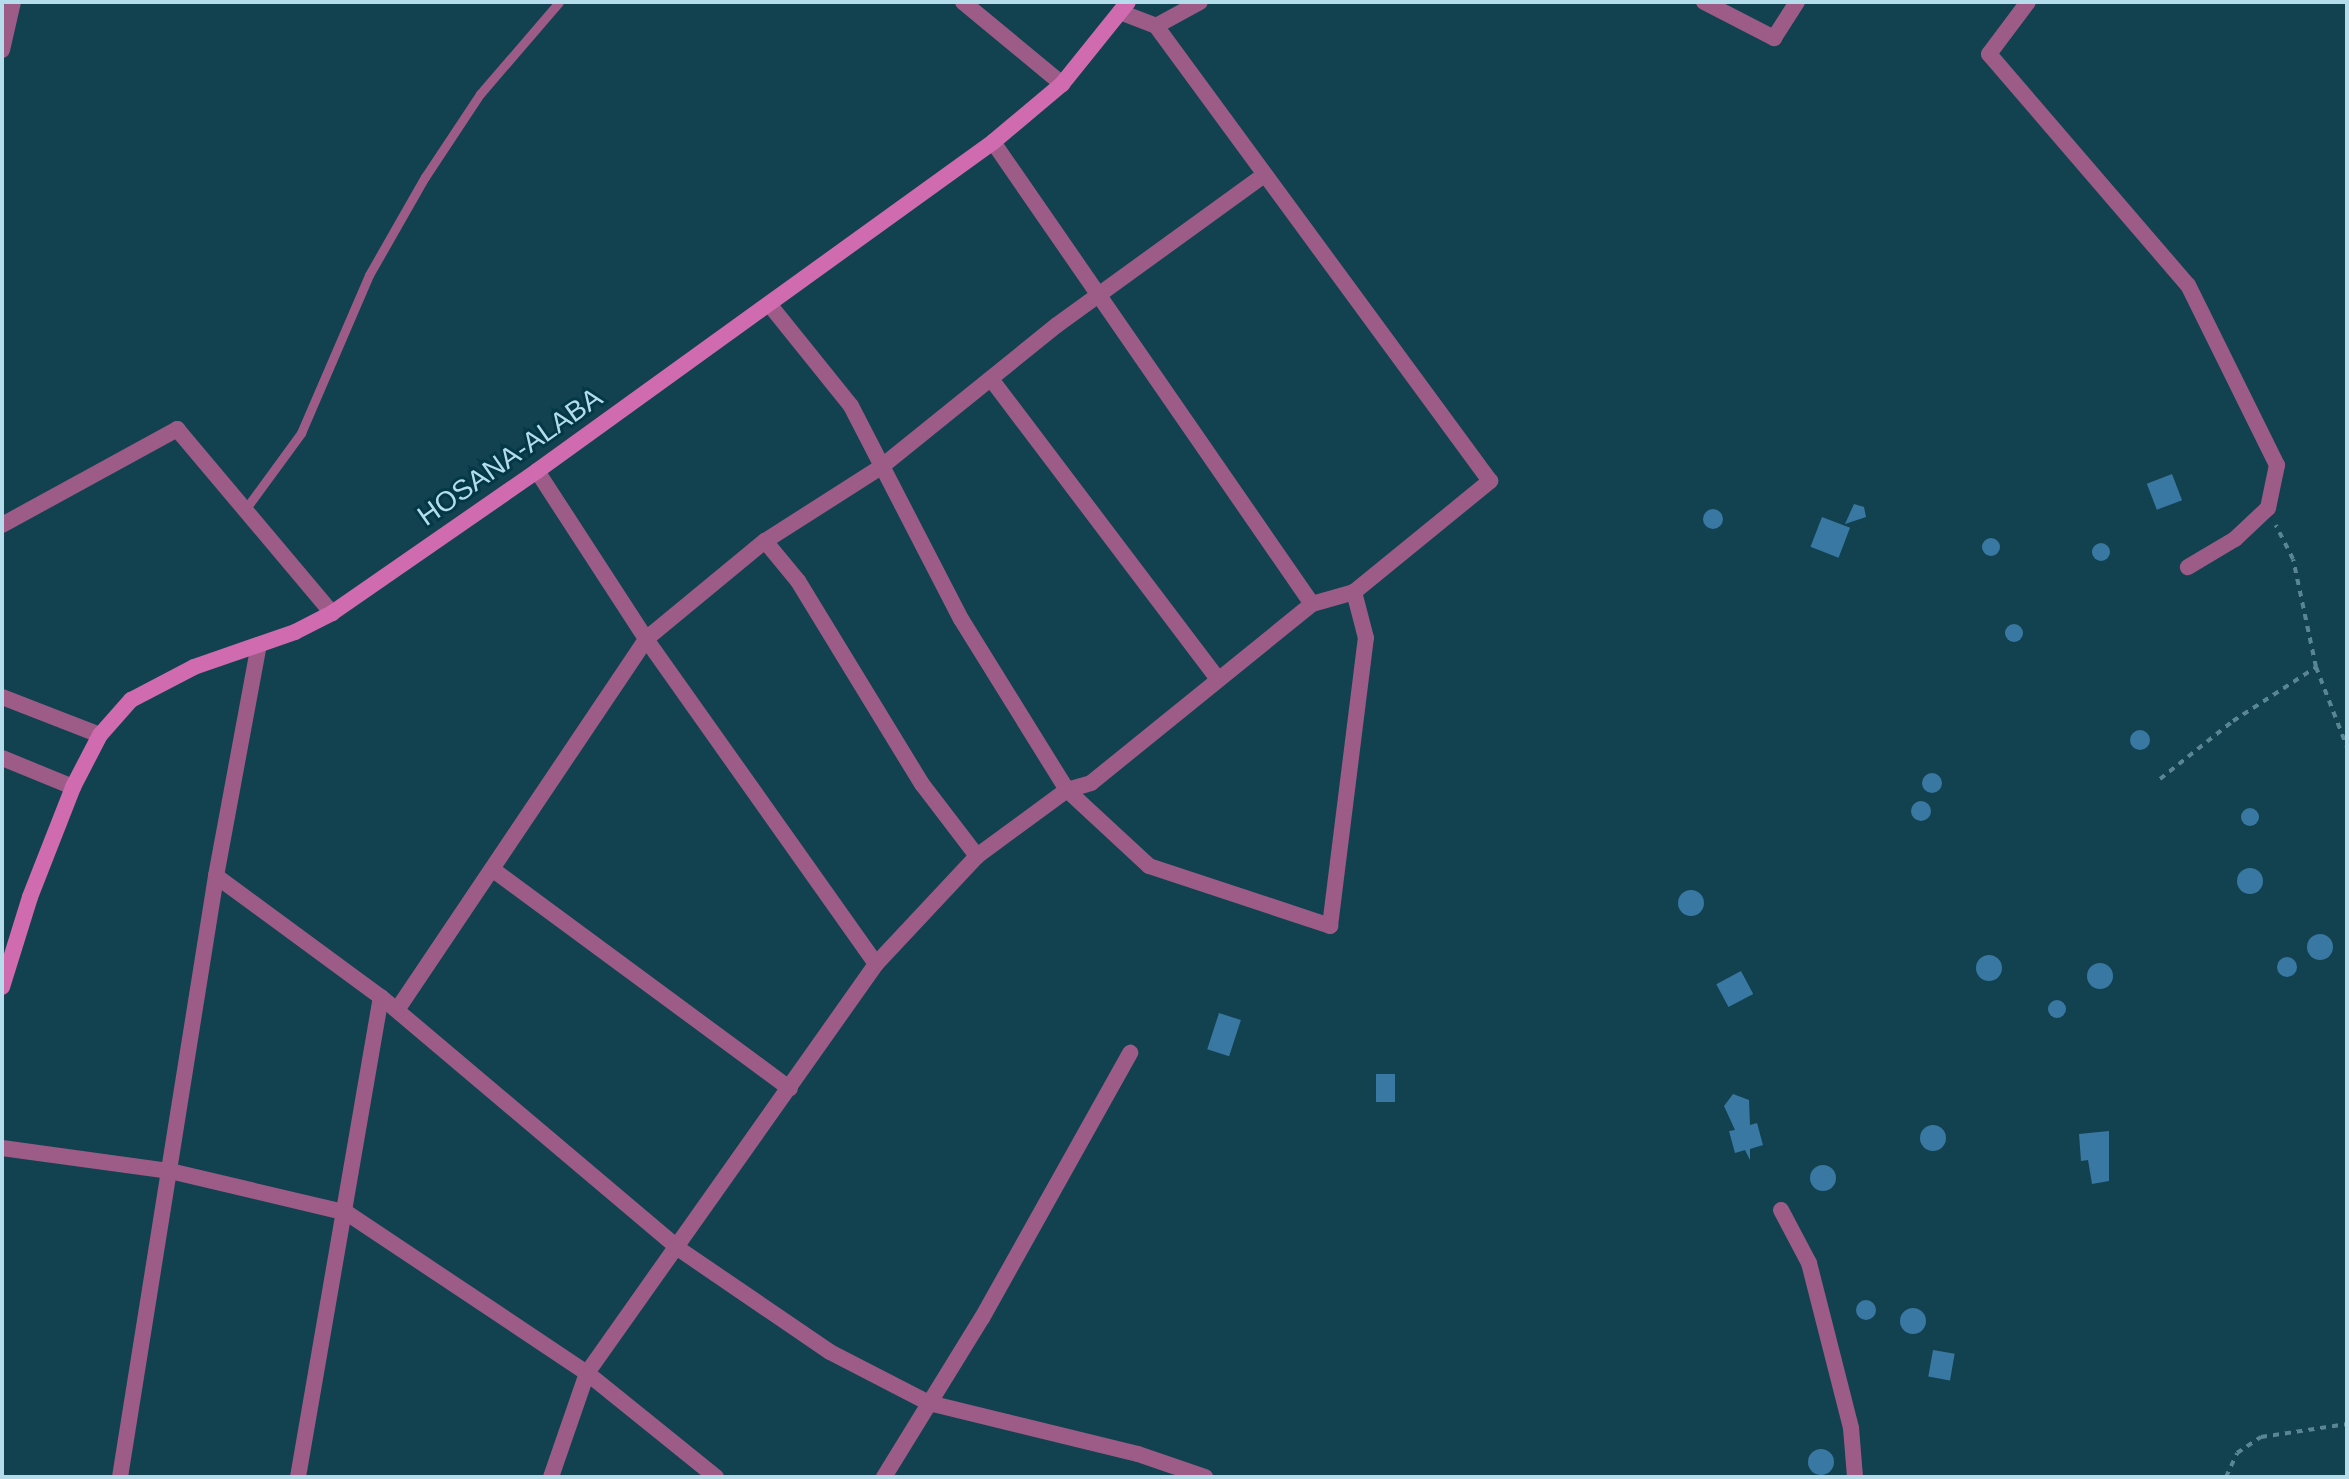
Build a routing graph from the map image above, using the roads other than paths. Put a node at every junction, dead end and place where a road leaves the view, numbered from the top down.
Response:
1 (13, 2) edge
2 (559, 2) edge
3 (963, 2) edge
4 (1200, 2) edge
5 (1704, 2) edge
6 (1797, 2) edge
7 (2028, 2) edge
8 (1124, 7) edge
9 (1156, 26) junction
10 (2, 50) edge
11 (1062, 84) junction
12 (993, 142) junction
13 (1263, 176) junction
14 (1098, 295) junction
15 (769, 304) junction
16 (991, 379) junction
17 (881, 467) junction
18 (537, 471) junction
19 (244, 511) junction
20 (2, 525) edge
21 (765, 541) junction
22 (2188, 567) dead end
23 (1354, 592) junction
24 (1312, 604) junction
25 (332, 613) junction
26 (646, 639) junction
27 (259, 645) junction
28 (1218, 679) junction
29 (2, 697) edge
30 (100, 735) junction
31 (2, 758) edge
32 (73, 787) junction
33 (1067, 790) junction
34 (977, 856) junction
35 (492, 869) junction
36 (216, 876) junction
37 (876, 964) junction
38 (2, 987) edge
39 (381, 997) junction
40 (397, 1010) junction
41 (1130, 1053) dead end
42 (790, 1089) junction
43 (2, 1148) edge
44 (170, 1171) junction
45 (1781, 1210) dead end
46 (347, 1213) junction
47 (679, 1249) junction
48 (587, 1373) junction
49 (929, 1403) junction
50 (120, 1477) edge
51 (298, 1477) edge
52 (551, 1477) edge
53 (716, 1477) edge
54 (884, 1477) edge
55 (1205, 1477) edge
56 (1855, 1477) edge

1 - 10 street
2 - 19 lane
3 - 11 street
4 - 9 street
5 - 6 street
7 - 22 street
8 - 9 street
8 - 11 main road, HOSANA-ALABA
9 - 13 street
11 - 12 main road, HOSANA-ALABA
12 - 14 street
12 - 15 main road, HOSANA-ALABA
13 - 14 street
13 - 23 street
14 - 16 street
14 - 24 street
15 - 17 street
15 - 18 main road, HOSANA-ALABA
16 - 17 street
16 - 28 street
17 - 21 street
17 - 33 street
18 - 25 main road, HOSANA-ALABA
18 - 26 street
19 - 20 street
19 - 25 street
21 - 26 street
21 - 34 street
23 - 24 street
23 - 33 street
24 - 28 street
25 - 27 main road, HOSANA-ALABA
26 - 35 street
26 - 37 street
27 - 30 main road, HOSANA-ALABA
27 - 36 street
28 - 33 street
29 - 30 street
30 - 32 main road, HOSANA-ALABA
31 - 32 street
32 - 38 main road, HOSANA-ALABA
33 - 34 street
34 - 37 street
35 - 40 street
35 - 42 street
36 - 39 street
36 - 44 street
37 - 42 street
39 - 40 street
39 - 46 street
40 - 47 street
41 - 49 street
42 - 47 street
43 - 44 street
44 - 46 street
44 - 50 street
45 - 56 street
46 - 48 street
46 - 51 street
47 - 48 street
47 - 49 street
48 - 52 street
48 - 53 street
49 - 54 street
49 - 55 street

